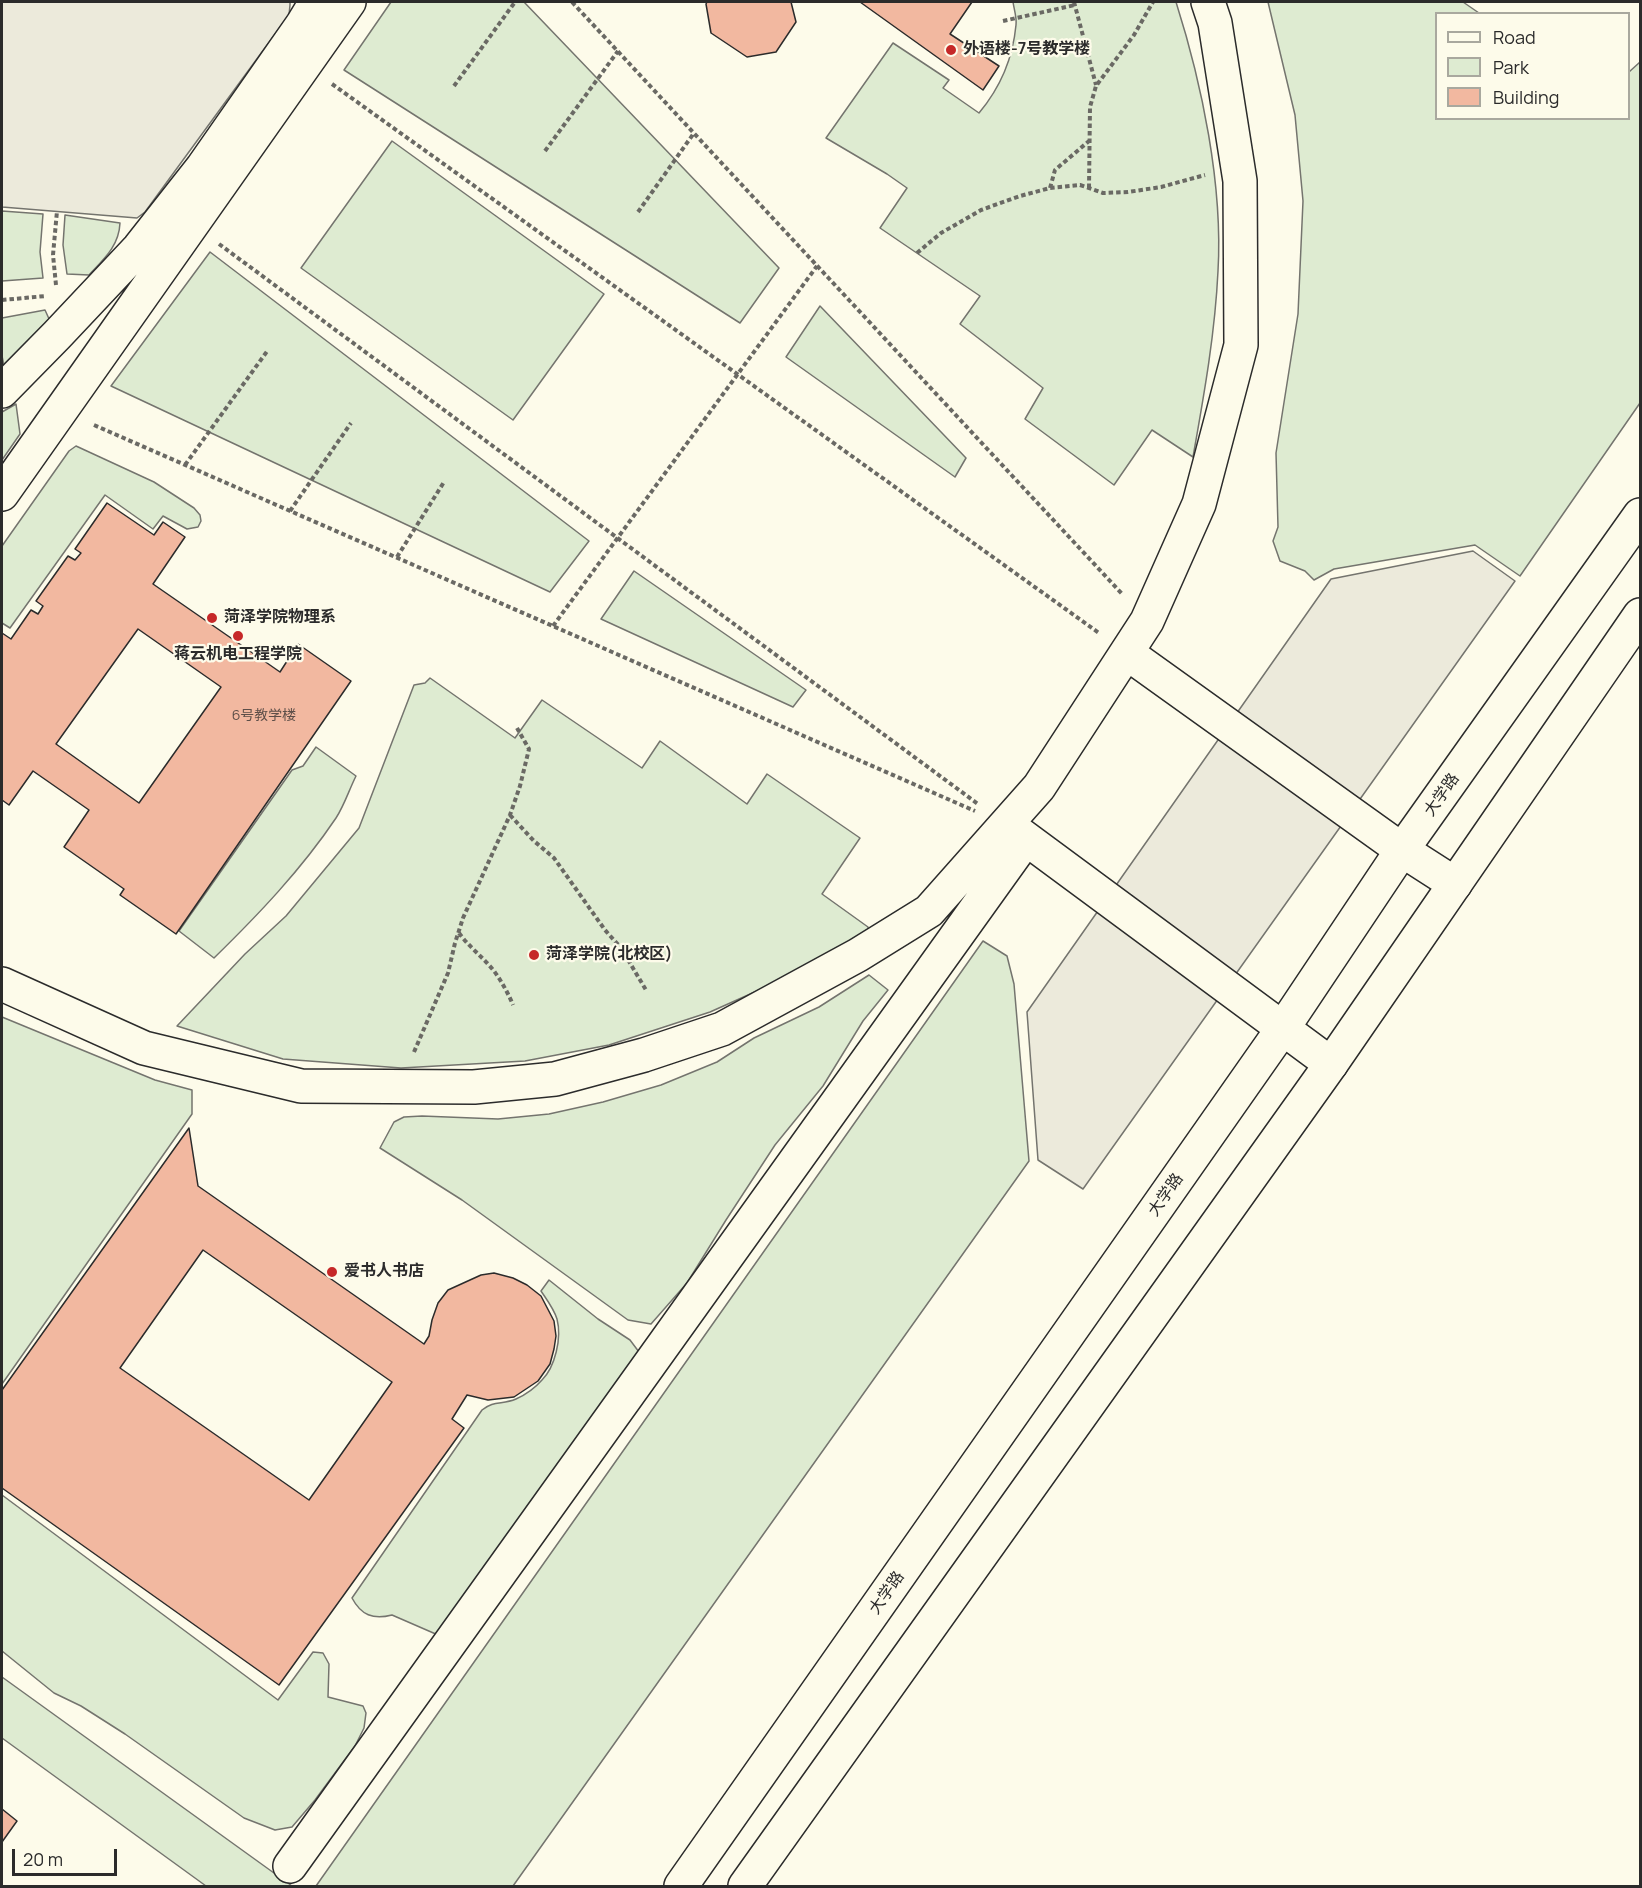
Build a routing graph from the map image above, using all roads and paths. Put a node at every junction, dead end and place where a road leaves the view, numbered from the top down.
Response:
1 (316, 2) edge
2 (349, 2) edge
3 (515, 2) edge
4 (572, 2) edge
5 (1153, 2) edge
6 (1208, 2) edge
7 (1075, 3) edge
8 (1003, 21) dead end
9 (618, 51) junction
10 (305, 64) junction
11 (454, 86) dead end
12 (1096, 86) junction
13 (694, 133) junction
14 (1089, 141) junction
15 (545, 151) dead end
16 (1238, 169) junction
17 (1050, 188) junction
18 (1089, 188) junction
19 (57, 211) dead end
20 (638, 212) dead end
21 (192, 225) junction
22 (917, 253) dead end
23 (818, 266) junction
24 (65, 327) junction
25 (268, 350) dead end
26 (739, 374) junction
27 (2, 391) edge
28 (61, 410) junction
29 (351, 423) dead end
30 (185, 465) junction
31 (444, 482) dead end
32 (2, 494) edge
33 (290, 511) junction
34 (1641, 515) edge
35 (617, 538) junction
36 (397, 557) junction
37 (1641, 615) edge
38 (1147, 621) junction
39 (553, 626) junction
40 (1127, 653) junction
41 (517, 728) dead end
42 (510, 815) junction
43 (1016, 832) junction
44 (1402, 850) junction
45 (1455, 884) junction
46 (458, 932) junction
47 (2, 984) edge
48 (646, 990) dead end
49 (513, 1005) dead end
50 (1283, 1028) junction
51 (1331, 1064) junction
52 (400, 1086) junction
53 (290, 1866) dead end
54 (695, 1882) edge
55 (745, 1887) edge

1 - 24 street
2 - 10 street
3 - 11 path
4 - 9 path
5 - 12 path
6 - 16 street
7 - 8 path
7 - 12 path
9 - 13 path
9 - 15 path
10 - 21 street
10 - 26 path
12 - 14 path
13 - 20 path
13 - 23 path
14 - 17 path
14 - 18 path
16 - 18 path
16 - 38 street
17 - 18 path
17 - 22 path
19 - 24 path
21 - 28 street
21 - 35 path
23 - 26 path
23 - 38 path
24 - 27 street
25 - 30 path
26 - 35 path
26 - 40 path
28 - 30 path
28 - 32 street
29 - 33 path
30 - 33 path
31 - 36 path
33 - 36 path
34 - 44 street, 大学路
35 - 39 path
35 - 43 path
36 - 39 path
37 - 45 street
38 - 40 street
39 - 43 path
40 - 43 street
40 - 44 street
41 - 42 path
42 - 46 path
42 - 48 path
43 - 50 street
43 - 52 street
43 - 53 street
44 - 45 street
44 - 50 street, 大学路
45 - 51 street
46 - 49 path
46 - 52 path
47 - 52 street
50 - 51 street
50 - 54 street, 大学路
51 - 55 street

